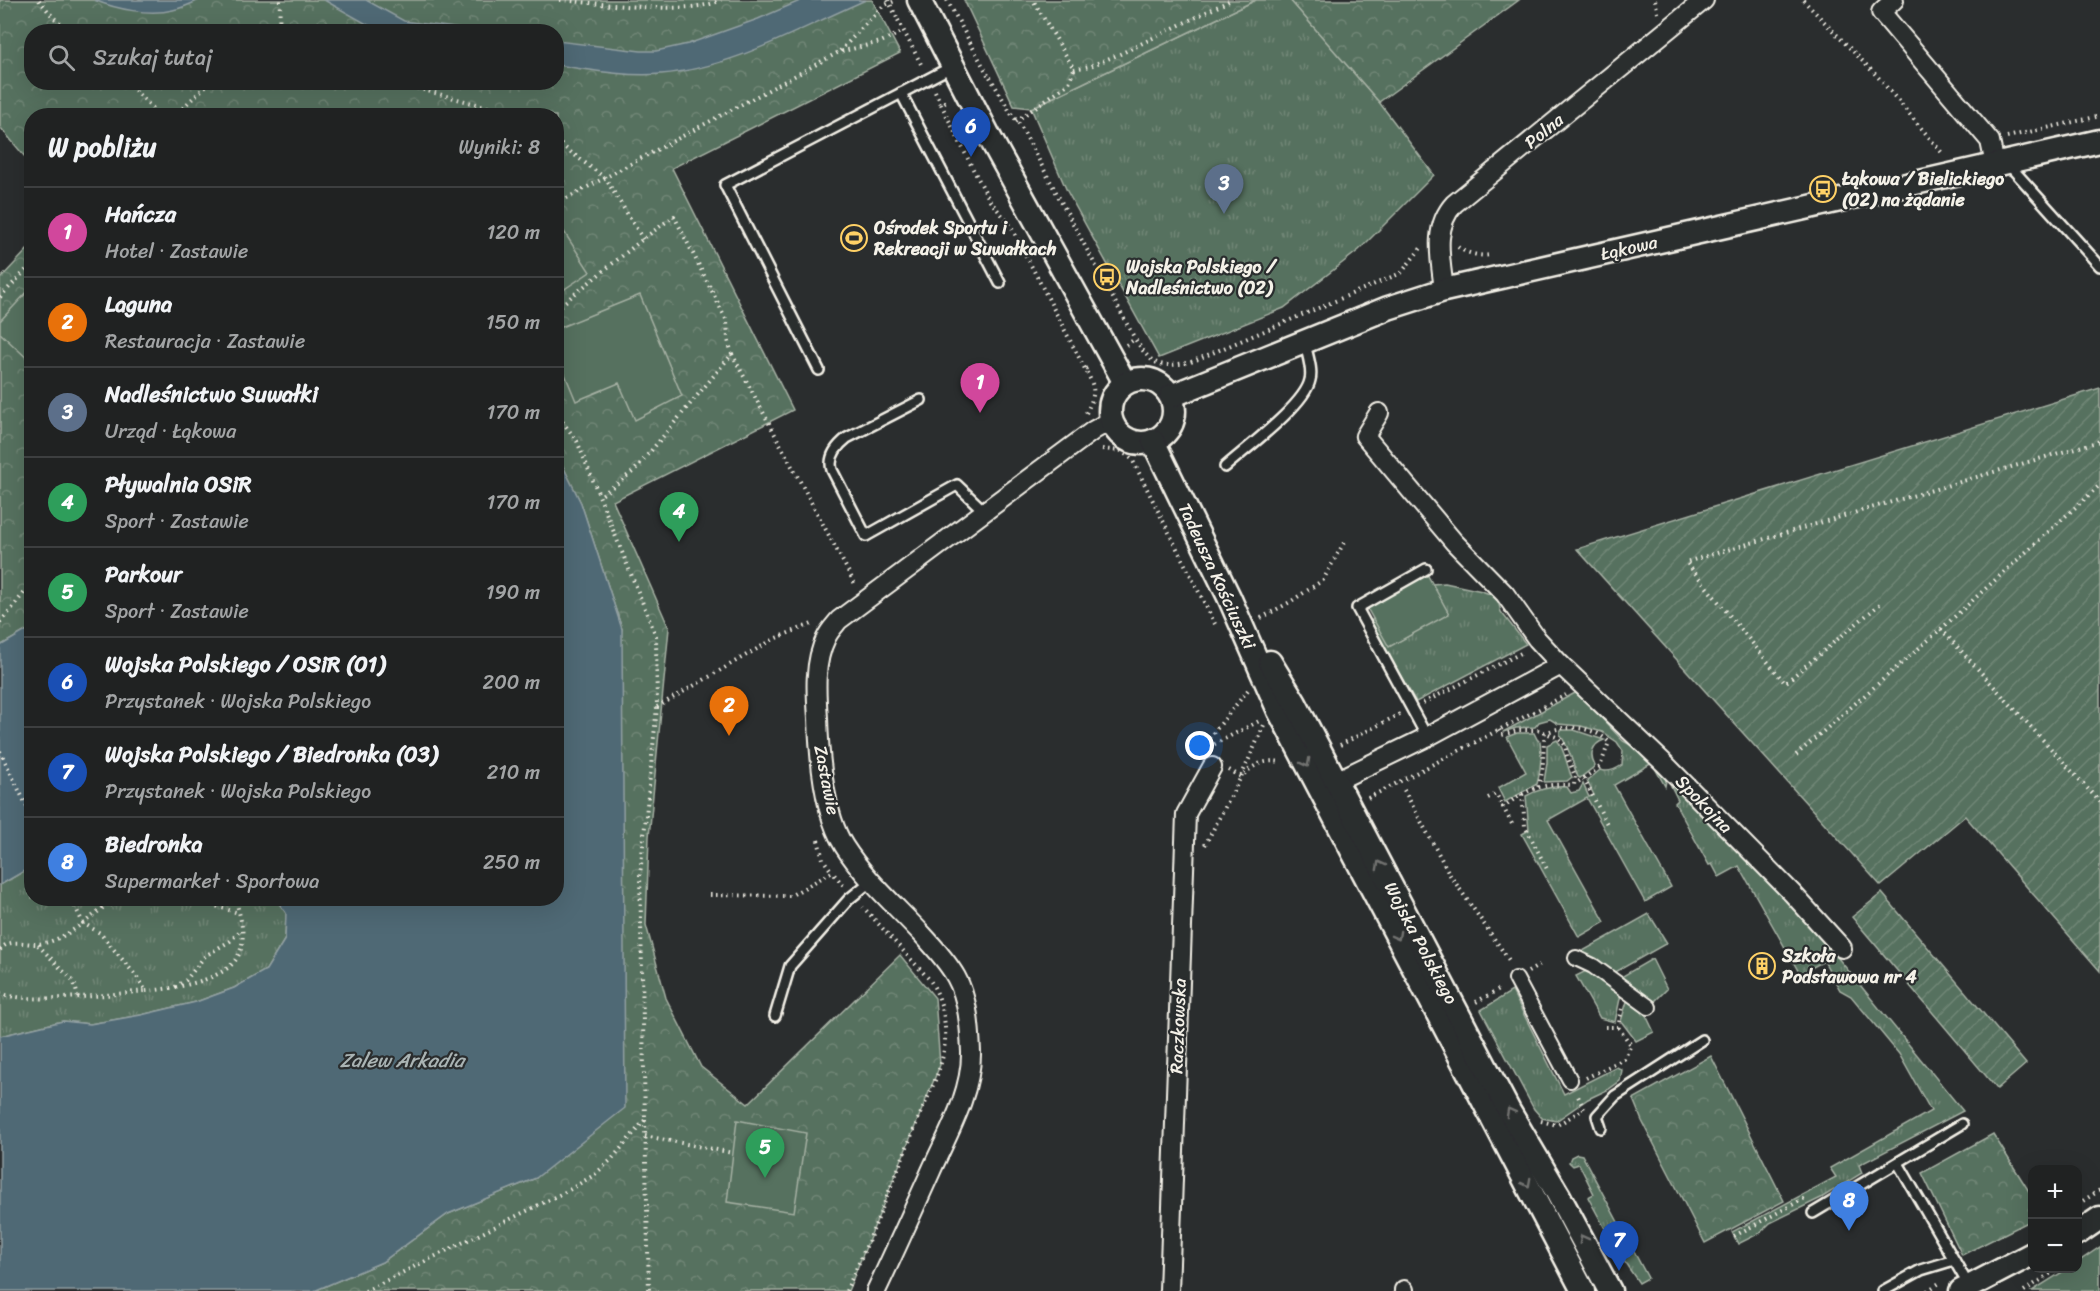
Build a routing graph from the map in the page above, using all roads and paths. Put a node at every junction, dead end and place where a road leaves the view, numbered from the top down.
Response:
1 (39, 0) edge
2 (280, 0) edge
3 (560, 0) edge
4 (722, 0) edge
5 (888, 0) edge
6 (897, 0) edge
7 (1034, 0) edge
8 (1230, 0) edge
9 (1654, 0) edge
10 (1704, 0) edge
11 (1803, 0) edge
12 (1894, 0) edge
13 (606, 2) edge
14 (921, 4) edge
15 (1660, 19) dead end
16 (61, 24) edge
17 (279, 24) edge
18 (839, 52) junction
19 (953, 66) junction
20 (1074, 69) junction
21 (990, 77) dead end
22 (134, 90) edge
23 (202, 90) edge
24 (424, 90) edge
25 (901, 93) junction
26 (941, 104) dead end
27 (153, 108) edge
28 (182, 108) edge
29 (491, 108) edge
30 (2100, 116) edge
31 (1016, 121) junction
32 (1990, 141) junction
33 (2100, 141) edge
34 (564, 147) edge
35 (1953, 151) dead end
36 (1944, 153) junction
37 (1932, 156) dead end
38 (2001, 164) junction
39 (605, 178) junction
40 (564, 200) edge
41 (643, 239) junction
42 (1440, 243) junction
43 (1497, 254) dead end
44 (2100, 266) edge
45 (24, 272) edge
46 (1000, 283) dead end
47 (1444, 291) junction
48 (0, 297) edge
49 (564, 303) edge
50 (1135, 339) dead end
51 (1305, 341) junction
52 (732, 354) junction
53 (1085, 369) dead end
54 (819, 370) dead end
55 (1125, 383) junction
56 (1200, 384) junction
57 (1171, 396) junction
58 (921, 400) dead end
59 (1379, 413) dead end
60 (564, 423) edge
61 (1103, 425) junction
62 (1153, 441) junction
63 (2100, 441) edge
64 (1225, 467) dead end
65 (2100, 485) edge
66 (600, 496) junction
67 (984, 511) junction
68 (1345, 541) dead end
69 (1426, 569) dead end
70 (24, 593) edge
71 (849, 593) dead end
72 (1229, 597) junction
73 (1880, 604) dead end
74 (818, 618) dead end
75 (0, 622) edge
76 (1216, 626) dead end
77 (1247, 626) junction
78 (1941, 629) junction
79 (1532, 647) dead end
80 (1561, 665) junction
81 (1251, 687) dead end
82 (1574, 691) dead end
83 (1420, 704) dead end
84 (657, 707) junction
85 (1410, 709) dead end
86 (1274, 714) junction
87 (1499, 730) junction
88 (1545, 733) junction
89 (1427, 737) junction
90 (1339, 745) dead end
91 (0, 751) edge
92 (1796, 755) dead end
93 (1285, 763) dead end
94 (1214, 764) junction
95 (1241, 777) junction
96 (1584, 779) junction
97 (1336, 781) junction
98 (1574, 784) junction
99 (1538, 787) junction
100 (1404, 790) dead end
101 (1522, 794) junction
102 (1368, 798) dead end
103 (1488, 798) dead end
104 (24, 800) edge
105 (2100, 802) edge
106 (1503, 807) junction
107 (1512, 824) dead end
108 (1608, 826) dead end
109 (1202, 850) dead end
110 (1548, 871) dead end
111 (872, 881) junction
112 (710, 895) dead end
113 (852, 896) junction
114 (75, 906) edge
115 (105, 906) edge
116 (215, 906) edge
117 (237, 906) edge
118 (239, 913) junction
119 (83, 923) junction
120 (242, 930) junction
121 (37, 945) junction
122 (1842, 948) dead end
123 (0, 950) edge
124 (1576, 958) dead end
125 (1515, 973) joint
126 (172, 989) junction
127 (1627, 990) junction
128 (146, 991) junction
129 (0, 993) edge
130 (78, 997) junction
131 (1649, 1006) dead end
132 (775, 1016) dead end
133 (1605, 1027) dead end
134 (1617, 1027) junction
135 (1702, 1040) dead end
136 (1571, 1082) junction
137 (645, 1120) junction
138 (1538, 1121) dead end
139 (1962, 1124) dead end
140 (1601, 1128) dead end
141 (645, 1136) junction
142 (733, 1153) dead end
143 (1898, 1163) junction
144 (2100, 1190) edge
145 (1808, 1197) dead end
146 (2082, 1201) edge
147 (1813, 1213) dead end
148 (1734, 1236) dead end
149 (2028, 1256) edge
150 (1954, 1260) junction
151 (2028, 1268) edge
152 (2053, 1273) edge
153 (1967, 1289) edge
154 (365, 1291) edge
155 (649, 1291) edge
156 (846, 1291) edge
157 (876, 1291) edge
158 (1169, 1291) edge
159 (1583, 1291) edge
160 (1610, 1291) edge
161 (1883, 1291) edge
162 (1996, 1291) edge
163 (2024, 1291) edge

1 - 16 path
2 - 17 path
3 - 13 path
4 - 13 path
5 - 18 path, bridge
6 - 18 path
7 - 20 path
8 - 20 path
9 - 15 path
10 - 42 street, Polna
11 - 36 path
12 - 32 street
14 - 19 street
18 - 39 path
19 - 25 lane
19 - 55 street
20 - 31 path
21 - 31 path
22 - 27 path
23 - 28 path
24 - 29 path
25 - 46 lane
25 - 54 lane
26 - 53 path
30 - 32 path
31 - 50 path
32 - 38 street
33 - 38 street, Łąkowa
34 - 39 path
35 - 36 path
36 - 37 path
38 - 44 lane
38 - 47 street, Łąkowa
39 - 40 path
39 - 41 path
41 - 49 path
41 - 52 path
42 - 43 path
42 - 47 street, Polna
42 - 56 path
45 - 48 path
47 - 51 street, Łąkowa
51 - 56 street, Łąkowa
51 - 64 lane
52 - 66 path
52 - 71 path
55 - 57 street
55 - 61 street
56 - 57 street, Łąkowa
57 - 62 street
58 - 67 lane
59 - 80 street, Spokojna
60 - 66 path
61 - 62 street
61 - 67 street, Zastawie
61 - 76 path
62 - 72 street, Tadeusza Kościuszki
63 - 73 path
65 - 78 path
66 - 84 path
67 - 111 street, Zastawie
68 - 77 path
69 - 89 lane
70 - 75 path
72 - 77 street, Wojska Polskiego
72 - 86 street, Tadeusza Kościuszki
74 - 84 path
77 - 97 street, Wojska Polskiego
78 - 92 path
78 - 105 path
79 - 83 path
80 - 89 street
80 - 122 street, Spokojna
81 - 94 path
82 - 87 path
84 - 137 path
85 - 90 path
86 - 95 path
86 -> 159 street, Wojska Polskiego
87 - 88 path
87 - 102 path
88 - 96 path
88 - 98 path
88 - 99 path
89 - 97 street
91 - 104 path
93 - 95 path
94 - 95 path
94 - 158 street, Raczkowska
95 - 109 path
96 - 98 path
96 - 108 path
160 -> 97 street, Wojska Polskiego
98 - 99 path
99 - 101 path
100 - 125 path
101 - 106 path
101 - 110 path
103 - 106 path
106 - 107 path
111 - 113 lane
111 - 157 street, Zastawie
112 - 113 path
113 - 132 lane
113 - 156 path
114 - 119 path
115 - 119 path
116 - 118 path
117 - 118 path
118 - 120 path
119 - 121 path
119 - 128 path
120 - 126 path
120 - 126 path
121 - 123 path
121 - 130 path
124 - 127 street
125 - 136 street
126 - 128 path
127 - 131 street
127 - 134 path
128 - 130 path
129 - 130 path
133 - 134 path
134 - 136 path
135 - 140 lane
136 - 138 path
137 - 141 path
137 - 154 path
139 - 143 lane
141 - 142 path
141 - 155 path
143 - 147 lane
143 - 150 lane
144 - 146 path
145 - 148 path
149 - 153 street
150 - 153 lane
150 - 161 lane
151 - 162 street
152 - 163 path

